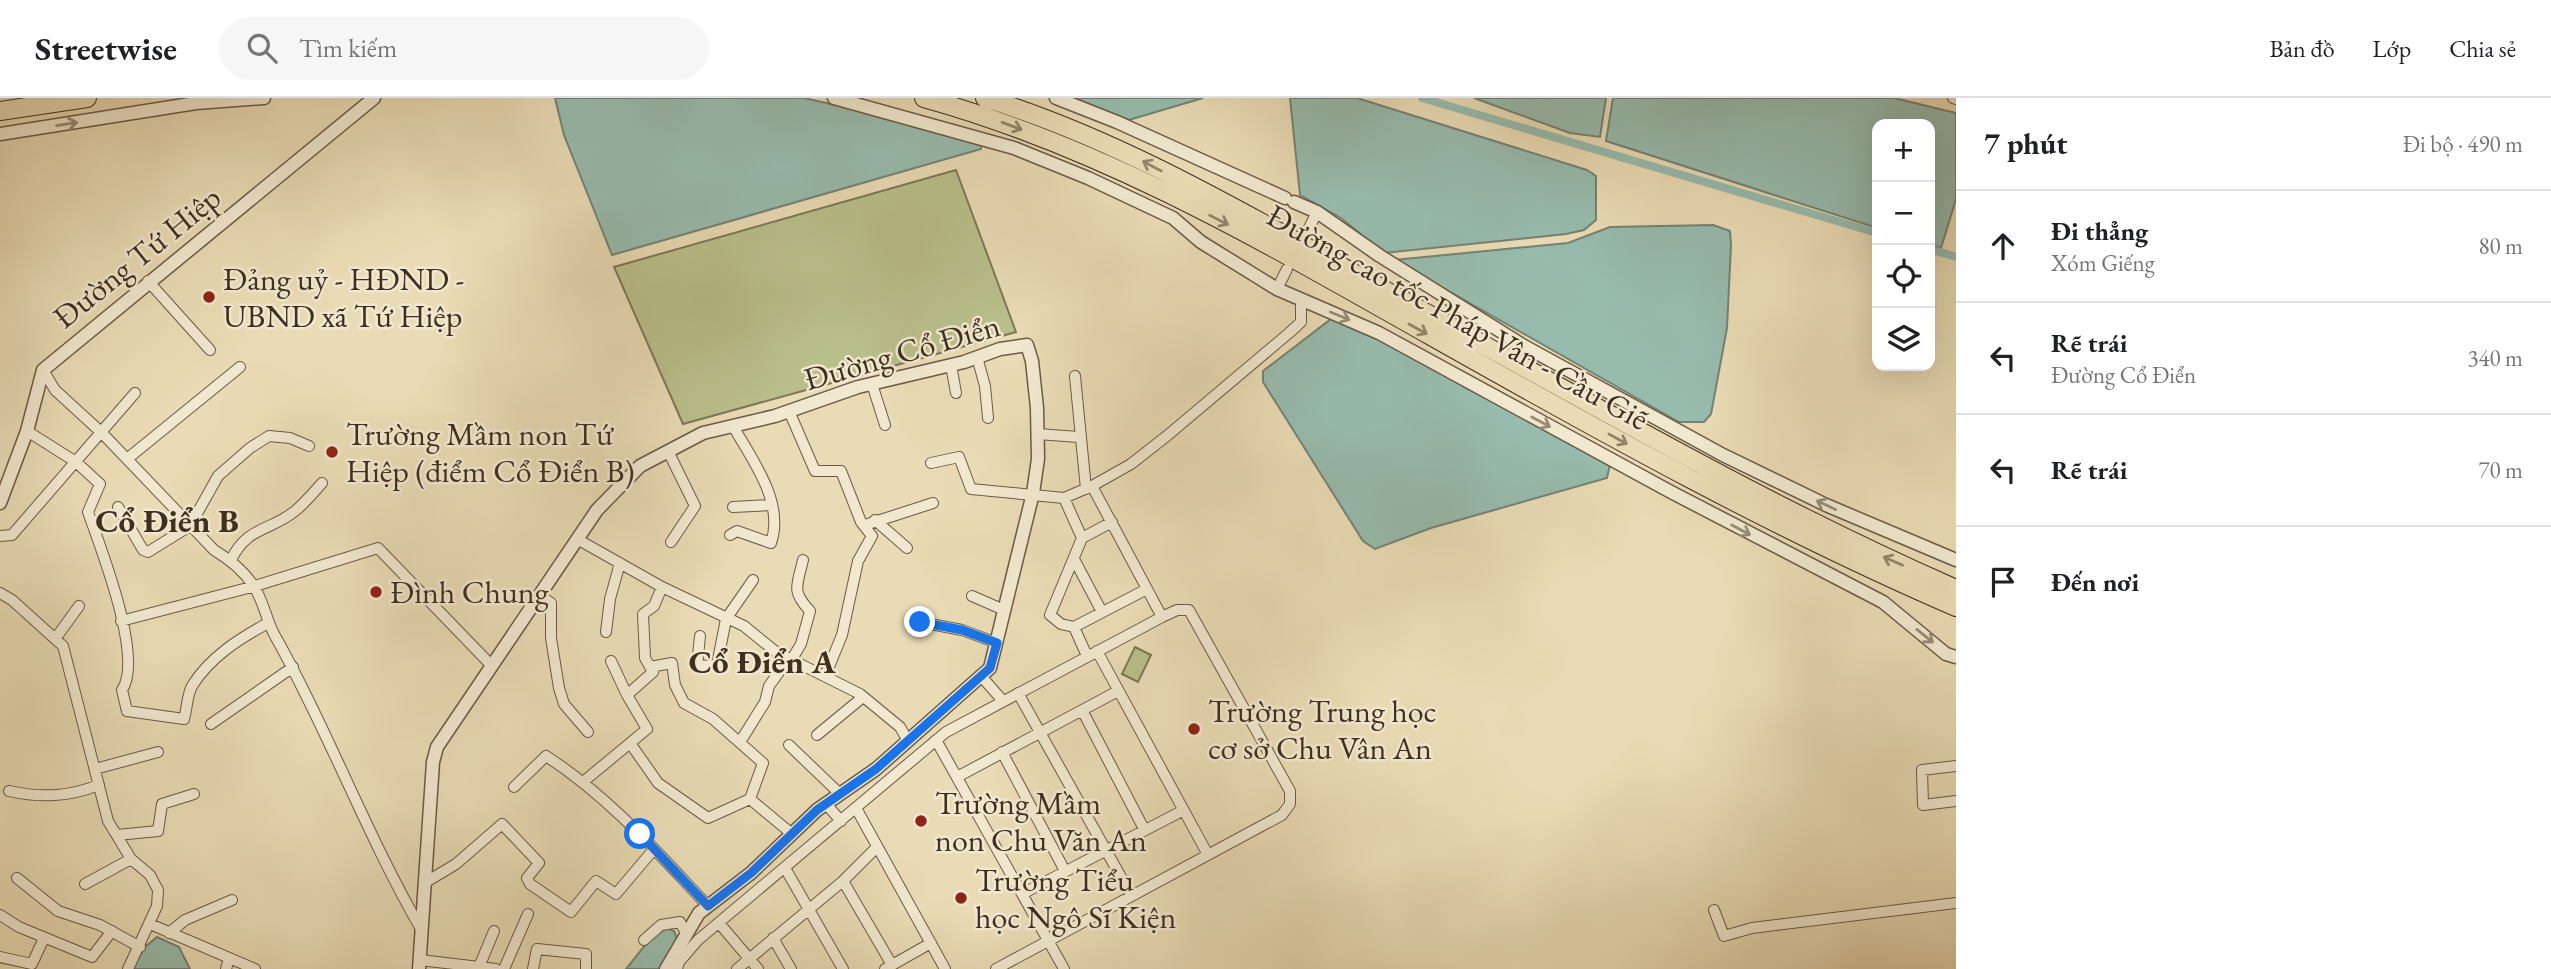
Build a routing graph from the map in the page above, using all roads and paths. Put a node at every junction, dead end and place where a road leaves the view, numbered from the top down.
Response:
1 (87, 98) edge
2 (264, 98) edge
3 (374, 98) edge
4 (834, 98) edge
5 (923, 98) edge
6 (985, 98) edge
7 (1056, 98) edge
8 (0, 111) edge
9 (0, 134) edge
10 (1317, 212) junction
11 (1306, 234) dead end
12 (1287, 270) dead end
13 (148, 281) junction
14 (1277, 289) junction
15 (1301, 301) junction
16 (210, 350) dead end
17 (977, 357) junction
18 (951, 365) junction
19 (240, 367) dead end
20 (43, 370) junction
21 (1075, 376) dead end
22 (872, 384) junction
23 (135, 393) dead end
24 (956, 393) dead end
25 (789, 411) junction
26 (988, 418) dead end
27 (886, 425) dead end
28 (733, 426) junction
29 (27, 431) junction
30 (102, 433) junction
31 (1037, 433) junction
32 (1079, 437) junction
33 (309, 446) dead end
34 (668, 451) junction
35 (127, 458) junction
36 (76, 462) junction
37 (931, 463) dead end
38 (322, 483) dead end
39 (1089, 487) junction
40 (1033, 493) junction
41 (1064, 498) junction
42 (0, 503) edge
43 (933, 503) dead end
44 (771, 505) junction
45 (733, 507) dead end
46 (118, 508) dead end
47 (870, 522) junction
48 (1112, 522) junction
49 (190, 526) junction
50 (730, 535) dead end
51 (0, 536) edge
52 (1082, 538) junction
53 (577, 539) junction
54 (671, 542) dead end
55 (907, 548) dead end
56 (1074, 559) junction
57 (231, 560) junction
58 (803, 560) dead end
59 (1956, 560) edge
60 (620, 563) junction
61 (753, 580) dead end
62 (255, 586) junction
63 (662, 587) junction
64 (1147, 589) junction
65 (1956, 589) edge
66 (0, 593) edge
67 (539, 594) junction
68 (972, 596) dead end
69 (79, 606) dead end
70 (1956, 607) edge
71 (1004, 610) junction
72 (1102, 612) junction
73 (1162, 617) junction
74 (726, 619) junction
75 (121, 621) junction
76 (920, 622) dead end
77 (268, 623) junction
78 (1074, 627) junction
79 (606, 632) dead end
80 (700, 636) dead end
81 (55, 639) junction
82 (997, 643) junction
83 (1092, 653) junction
84 (1956, 657) edge
85 (791, 658) junction
86 (611, 661) dead end
87 (491, 665) junction
88 (293, 667) junction
89 (650, 667) junction
90 (826, 674) junction
91 (981, 676) junction
92 (1118, 691) junction
93 (1018, 693) junction
94 (627, 695) junction
95 (863, 697) junction
96 (1003, 701) junction
97 (1082, 710) junction
98 (211, 724) dead end
99 (588, 732) dead end
100 (1039, 732) junction
101 (817, 735) dead end
102 (936, 740) junction
103 (908, 741) junction
104 (740, 742) junction
105 (630, 743) junction
106 (789, 745) dead end
107 (158, 752) dead end
108 (1002, 752) junction
109 (1956, 766) edge
110 (95, 769) junction
111 (957, 777) junction
112 (583, 782) junction
113 (99, 785) junction
114 (514, 787) dead end
115 (9, 791) dead end
116 (840, 793) junction
117 (194, 794) dead end
118 (750, 799) junction
119 (1956, 801) edge
120 (826, 804) junction
121 (856, 808) junction
122 (1182, 810) junction
123 (841, 821) junction
124 (1144, 829) junction
125 (792, 834) junction
126 (117, 835) junction
127 (877, 847) junction
128 (654, 849) junction
129 (1105, 849) junction
130 (1208, 853) junction
131 (131, 859) junction
132 (785, 868) junction
133 (1066, 871) junction
134 (17, 878) dead end
135 (843, 881) junction
136 (426, 882) junction
137 (85, 884) dead end
138 (1022, 894) junction
139 (1131, 895) junction
140 (232, 900) dead end
141 (1956, 903) edge
142 (708, 906) junction
143 (809, 908) junction
144 (1714, 910) dead end
145 (0, 915) edge
146 (528, 915) dead end
147 (719, 923) junction
148 (150, 924) junction
149 (421, 929) junction
150 (494, 931) dead end
151 (112, 932) junction
152 (169, 933) junction
153 (687, 935) junction
154 (44, 938) junction
155 (773, 938) junction
156 (644, 940) dead end
157 (1048, 941) junction
158 (931, 943) junction
159 (140, 947) junction
160 (0, 957) edge
161 (749, 959) junction
162 (677, 962) edge
163 (227, 964) edge
164 (419, 964) edge
165 (479, 967) junction
166 (889, 967) edge
167 (786, 968) edge
168 (128, 969) edge
169 (254, 969) edge
170 (496, 969) edge
171 (503, 969) edge
172 (533, 969) edge
173 (586, 969) edge
174 (666, 969) edge
175 (689, 969) edge
176 (737, 969) edge
177 (759, 969) edge
178 (767, 969) edge
179 (843, 969) edge
180 (945, 969) edge
181 (996, 969) edge
182 (1064, 969) edge

1 - 8 highway
9 -> 2 street
3 - 13 street, Đường Tứ Hiệp
4 - 14 street
5 -> 70 highway, Đường cao tốc Pháp Vân - Cầu Giẽ
65 -> 6 highway, Đường cao tốc Pháp Vân - Cầu Giẽ
7 - 10 street
10 - 11 street
59 -> 10 street
12 - 14 street
13 - 16 street
13 - 20 street, Đường Tứ Hiệp
14 - 15 street
15 - 39 street
15 -> 84 street
17 - 18 street, Đường Cổ Điển
17 - 26 street
17 - 31 street, Đường Cổ Điển
18 - 22 street, Đường Cổ Điển
18 - 24 street
19 - 35 street
20 - 29 street, Đường Tứ Hiệp
20 - 30 street
21 - 32 street
22 - 25 street, Đường Cổ Điển
22 - 27 street
23 - 30 street
25 - 28 street, Đường Cổ Điển
25 - 47 street
28 - 34 street, Đường Cổ Điển
28 - 44 street
29 - 36 street
29 - 42 street, Đường Tứ Hiệp
30 - 35 street
30 - 36 street
31 - 32 street
31 - 40 street, Đường Cổ Điển
32 - 39 street
33 - 49 street
34 - 53 street, Đường Cổ Điển
34 - 54 street
35 - 49 street
36 - 51 street
36 - 75 street
37 - 40 street
38 - 57 street
39 - 41 street
39 - 48 street
40 - 41 street
40 - 71 street, Đường Cổ Điển
41 - 52 street
43 - 47 street
44 - 45 street
44 - 50 street
46 - 49 street
47 - 55 street
47 - 90 street
48 - 52 street
48 - 64 street
49 - 57 street
52 - 56 street
53 - 60 street
53 - 67 street, Đường Cổ Điển
56 - 72 street
56 - 78 street
57 - 62 street
58 - 85 street
60 - 63 street
60 - 79 street
61 - 74 street
62 - 75 street
62 - 77 street
62 - 87 street
63 - 74 street
63 - 89 street
64 - 72 street
64 - 73 street
66 - 81 street
67 - 87 street, Đường Cổ Điển
67 - 99 street
68 - 71 street
69 - 81 street
71 - 82 street, Đường Cổ Điển
72 - 78 street
73 - 83 street
73 - 130 street
74 - 80 street
74 - 85 street
75 - 77 street
76 - 82 street
77 - 88 street
78 - 83 street
81 - 110 street
82 - 91 street, Đường Cổ Điển
83 - 92 street
83 - 93 street
85 - 90 street
85 - 104 street
86 - 94 street
87 - 136 street, Đường Cổ Điển
88 - 98 street
88 - 149 street
89 - 94 street
89 - 104 street
90 - 95 street
91 - 96 street
91 - 103 street, Đường Cổ Điển
92 - 97 street
92 - 122 street
93 - 96 street
93 - 100 street
94 - 105 street
95 - 101 street
95 - 103 street
96 - 102 street
97 - 100 street
97 - 124 street
100 - 108 street
100 - 129 street
102 - 111 street
102 - 121 street
103 - 116 street, Đường Cổ Điển
104 - 118 street
105 - 112 street
105 - 118 street
106 - 116 street
107 - 110 street
108 - 111 street
108 - 133 street
109 - 119 street
110 - 113 street
111 - 138 street
112 - 114 street
112 - 128 street
113 - 115 street
113 - 126 street
116 - 120 street, Đường Cổ Điển
117 - 126 street
118 - 125 street
120 - 123 street
120 - 125 street, Đường Cổ Điển
121 - 123 street
121 - 127 street
122 - 124 street
122 - 130 street
123 - 132 street
124 - 129 street
125 - 142 street, Đường Cổ Điển
126 - 131 street
127 - 135 street
127 - 158 street
128 - 136 street
128 - 142 street
129 - 133 street
129 - 139 street
130 - 139 street
131 - 137 street
131 - 148 street
132 - 143 street
132 - 147 street
133 - 138 street
134 - 151 street
135 - 143 street
135 - 166 street
136 - 149 street, Đường Cổ Điển
138 - 157 street
139 - 157 street
140 - 152 street
141 - 144 street
142 - 153 street, Đường Cổ Điển
143 - 155 street
143 - 179 street
145 - 154 street
146 - 171 street
147 - 161 street
147 - 162 street
148 - 152 street
148 - 159 street
149 - 164 street, Đường Cổ Điển
150 - 165 street
151 - 154 street
151 - 159 street
152 - 163 street
153 - 156 street
153 - 162 street, Đường Cổ Điển
154 - 160 street
155 - 161 street
155 - 167 street
157 - 181 street
157 - 182 street
158 - 166 street
158 - 180 street
159 - 168 street
161 - 176 street
161 - 177 street
162 - 174 street, Đường Cổ Điển
162 - 175 street
163 - 169 street
164 - 165 street
165 - 170 street
172 - 173 street
177 - 178 street

